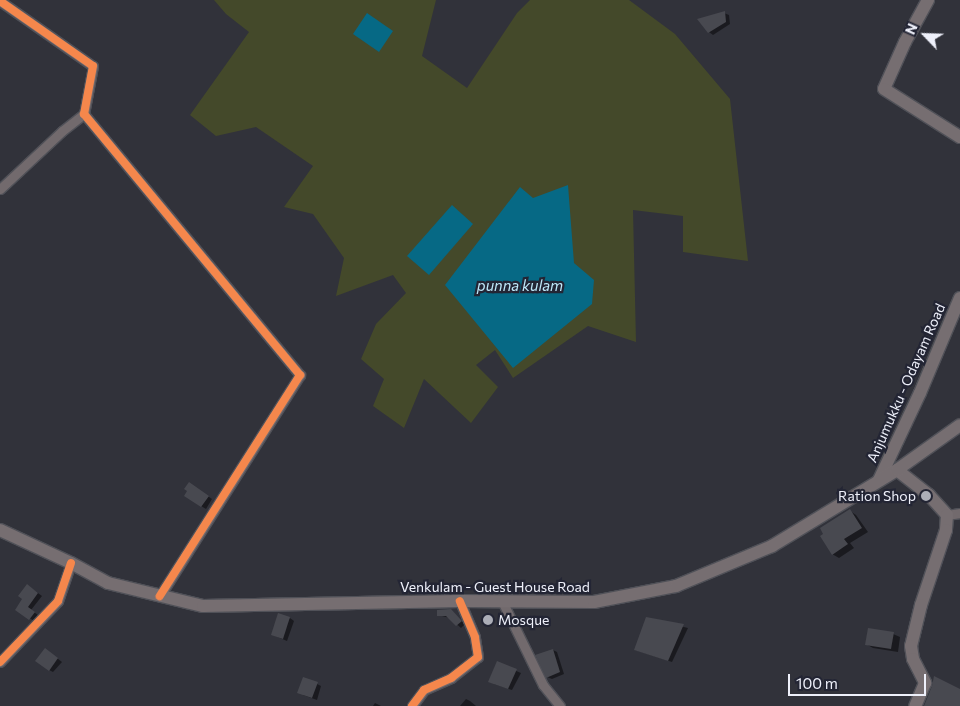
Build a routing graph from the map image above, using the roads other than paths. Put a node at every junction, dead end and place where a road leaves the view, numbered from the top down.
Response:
1 (928, 0) edge
2 (0, 1) edge
3 (84, 114) junction
4 (960, 137) edge
5 (0, 189) edge
6 (960, 298) edge
7 (960, 424) edge
8 (898, 470) junction
9 (879, 480) junction
10 (960, 514) edge
11 (947, 515) junction
12 (0, 530) edge
13 (71, 563) junction
14 (160, 596) junction
15 (460, 601) junction
16 (502, 601) junction
17 (0, 662) edge
18 (412, 706) edge
19 (560, 706) edge
20 (915, 706) edge

1 - 4 main road
2 - 3 street
3 - 5 street
3 - 14 street
6 - 9 main road, Anjumukku - Odayam Road
7 - 8 main road, Venkulam - Guest House Road
8 - 9 main road, Venkulam - Guest House Road
8 - 11 main road, Anjumukku - Odayam Road
9 - 16 main road, Venkulam - Guest House Road
10 - 11 street
11 - 20 main road
12 - 13 main road, Venkulam - Guest House Road
13 - 14 main road, Venkulam - Guest House Road
13 - 17 street
14 - 15 main road, Venkulam - Guest House Road
15 - 16 main road, Venkulam - Guest House Road
15 - 18 street
16 - 19 street

